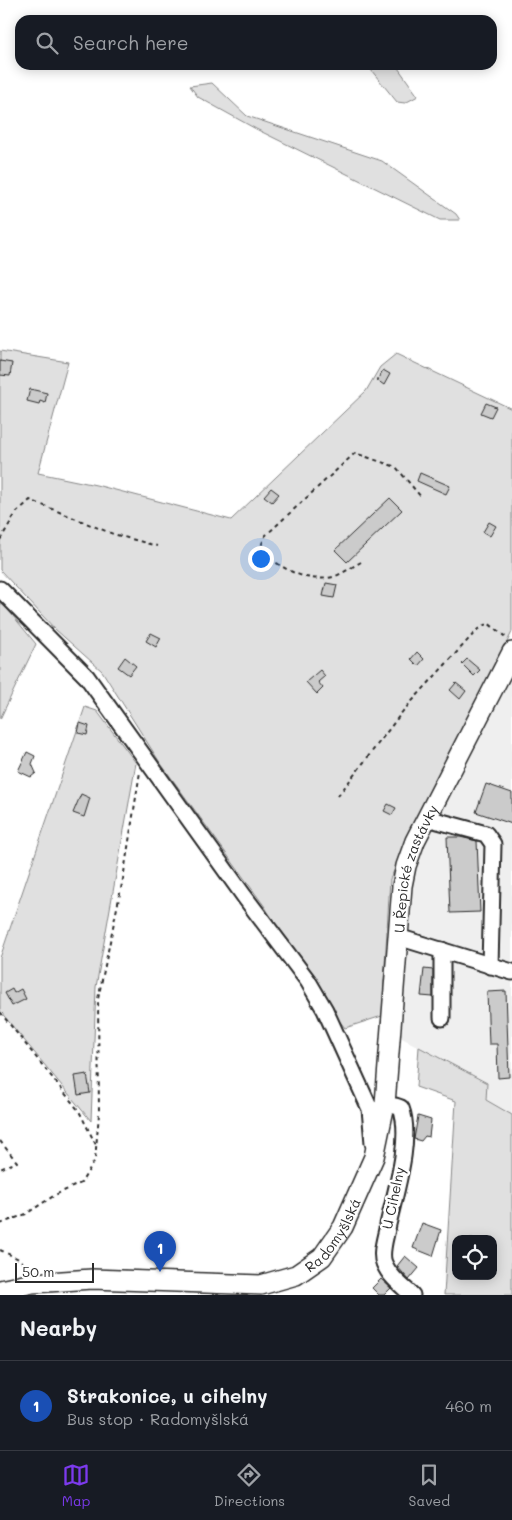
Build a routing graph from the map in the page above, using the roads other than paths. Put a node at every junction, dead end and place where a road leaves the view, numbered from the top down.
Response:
1 (0, 589) edge
2 (512, 652) edge
3 (427, 818) junction
4 (398, 936) junction
5 (442, 950) junction
6 (490, 966) junction
7 (512, 972) edge
8 (442, 1018) dead end
9 (378, 1107) junction
10 (0, 1290) edge
11 (412, 1295) edge

1 - 9 street
2 - 3 main road, U Řepické zastávky
3 - 4 main road, U Řepické zastávky
3 - 6 street
4 - 5 street
4 - 9 main road, U Řepické zastávky
5 - 6 street
5 - 8 street
6 - 7 street
9 - 10 main road, Radomyšlská
9 - 11 street, U Cihelny

